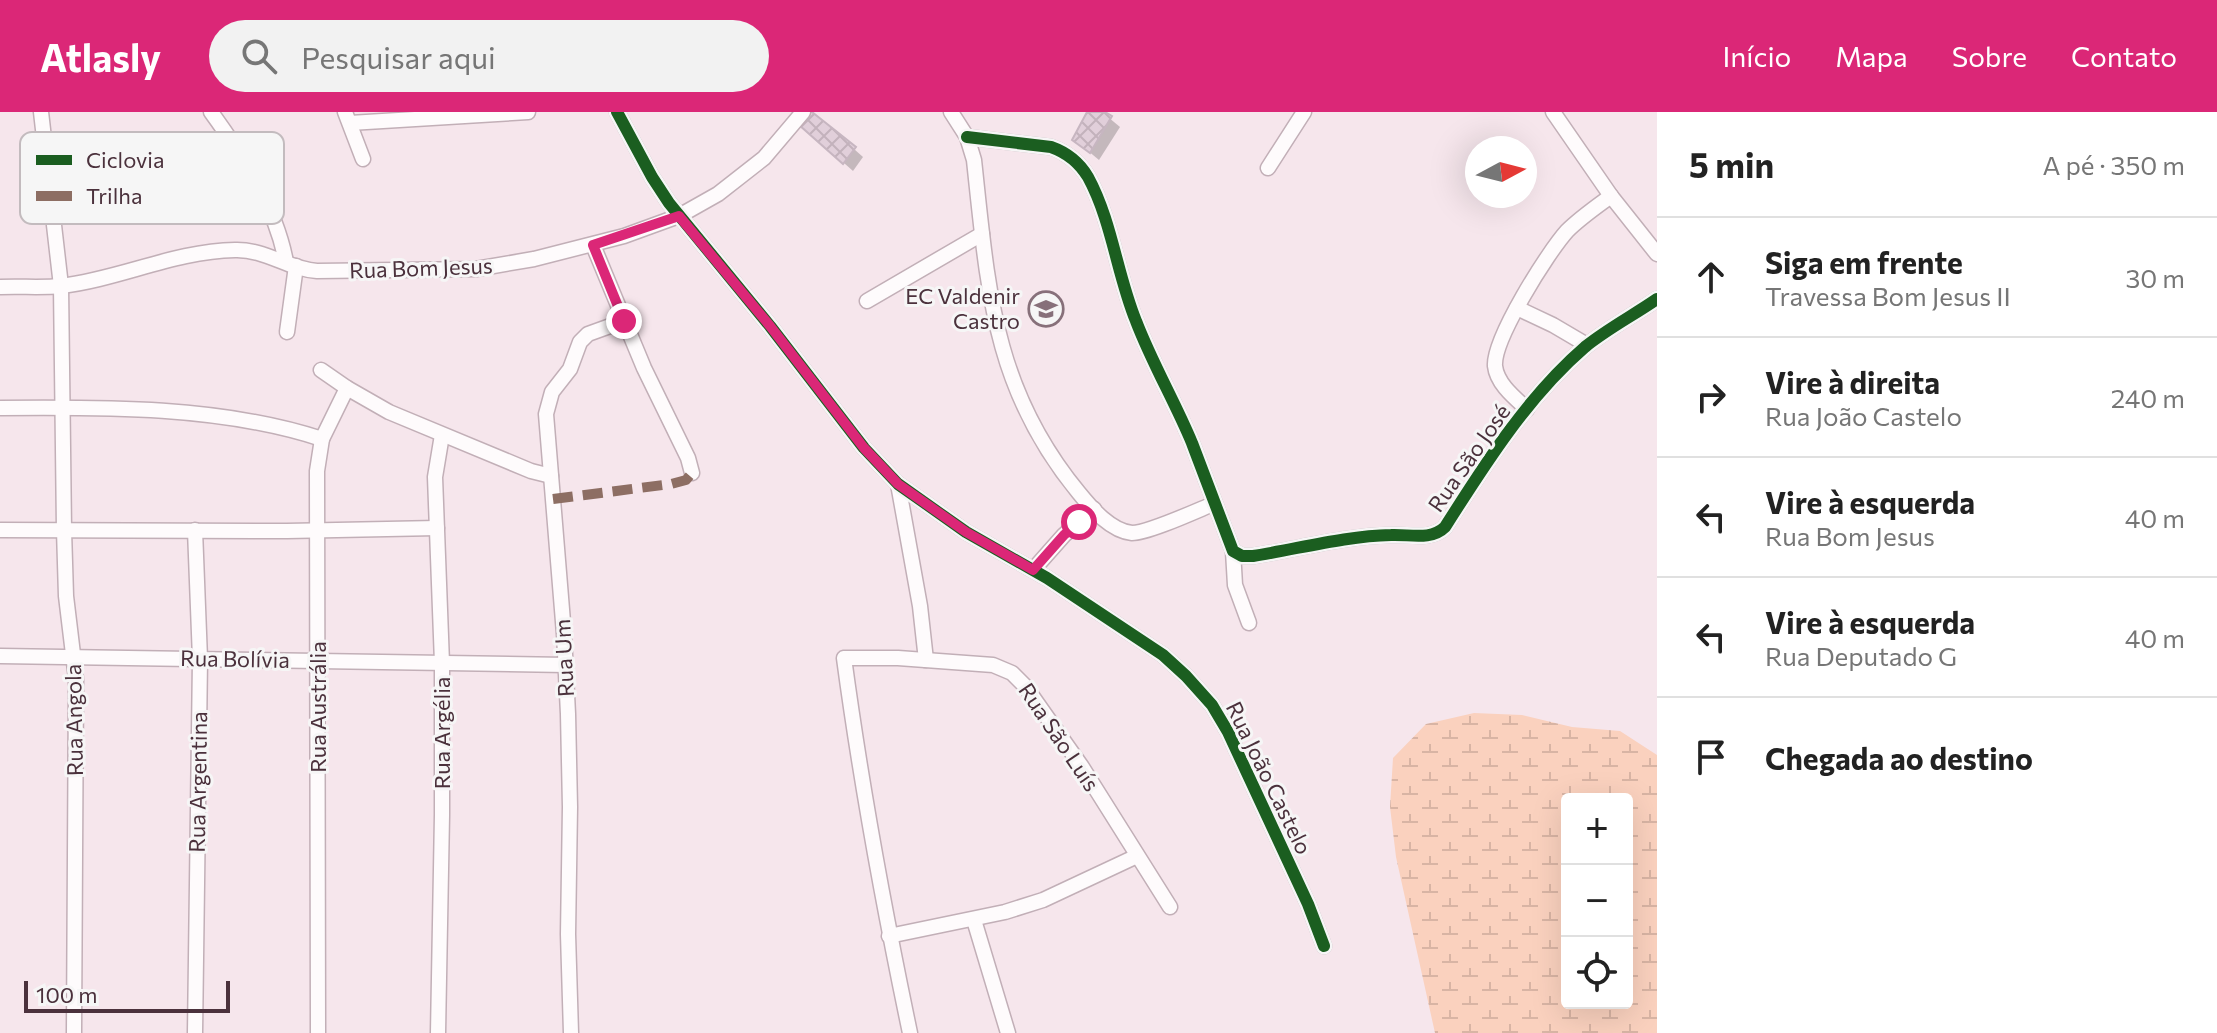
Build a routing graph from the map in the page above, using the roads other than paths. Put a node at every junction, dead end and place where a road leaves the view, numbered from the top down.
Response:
1 (41, 112) edge
2 (211, 112) edge
3 (528, 112) edge
4 (617, 112) edge
5 (803, 112) edge
6 (951, 112) edge
7 (1304, 112) edge
8 (1553, 112) edge
9 (348, 118) edge
10 (43, 132) edge
11 (224, 132) edge
12 (967, 137) junction
13 (363, 159) dead end
14 (1268, 168) dead end
15 (1611, 196) junction
16 (679, 216) junction
17 (54, 224) edge
18 (275, 224) edge
19 (982, 234) junction
20 (593, 245) junction
21 (1657, 254) edge
22 (291, 264) junction
23 (61, 286) junction
24 (0, 287) edge
25 (1657, 299) edge
26 (867, 301) dead end
27 (1517, 308) junction
28 (624, 321) junction
29 (287, 332) dead end
30 (1587, 345) junction
31 (321, 370) dead end
32 (347, 388) junction
33 (64, 407) junction
34 (0, 408) edge
35 (1527, 409) junction
36 (442, 435) junction
37 (322, 439) junction
38 (692, 473) dead end
39 (551, 476) junction
40 (898, 484) junction
41 (1213, 504) junction
42 (1094, 509) junction
43 (437, 528) junction
44 (0, 530) edge
45 (64, 530) junction
46 (195, 530) junction
47 (317, 530) junction
48 (1233, 551) junction
49 (1033, 570) junction
50 (1249, 623) dead end
51 (0, 656) edge
52 (74, 657) junction
53 (200, 659) junction
54 (926, 660) junction
55 (318, 661) junction
56 (442, 663) junction
57 (566, 665) junction
58 (1137, 856) junction
59 (1170, 907) dead end
60 (974, 920) junction
61 (889, 936) junction
62 (1324, 946) dead end
63 (74, 1033) edge
64 (195, 1033) edge
65 (318, 1033) edge
66 (438, 1033) edge
67 (571, 1033) edge
68 (910, 1033) edge
69 (1008, 1033) edge

1 - 10 street, Rua Angola
2 - 11 street
3 - 9 street
4 - 16 street, Rua João Castelo
5 - 16 street, Rua Bom Jesus
6 - 12 street
7 - 14 street
8 - 15 street
9 - 13 street
12 - 19 street
12 - 41 street
15 - 21 street
15 - 27 street
16 - 20 street, Rua Bom Jesus
16 - 40 street, Rua João Castelo
17 - 23 street, Rua Angola
18 - 22 street
19 - 26 street
19 - 42 street
20 - 22 street, Rua Bom Jesus
20 - 28 street
22 - 23 street, Rua Bom Jesus
22 - 29 street
23 - 24 street, Rua Bom Jesus
23 - 33 street, Rua Angola
25 - 30 street, Rua São José
27 - 30 street
27 - 35 street
28 - 38 street
28 - 39 street, Rua Um
30 - 35 street, Rua São José
31 - 32 street
32 - 36 street
32 - 37 street, Rua Austrália
33 - 34 street
33 - 37 street
33 - 45 street, Rua Angola
35 - 48 street, Rua São José
36 - 39 street
36 - 43 street, Rua Argélia
37 - 47 street, Rua Austrália
39 - 57 street, Rua Um
40 - 49 street, Rua João Castelo
40 - 54 street
41 - 42 street
41 - 48 street
42 - 49 street
43 - 47 street
43 - 56 street, Rua Argélia
44 - 45 street
45 - 46 street
45 - 52 street, Rua Angola
46 - 47 street
46 - 53 street, Rua Argentina
47 - 55 street, Rua Austrália
48 - 50 street
49 - 62 street, Rua João Castelo
51 - 52 street, Rua Bolívia
52 - 53 street, Rua Bolívia
52 - 63 street, Rua Angola
53 - 55 street, Rua Bolívia
53 - 64 street, Rua Argentina
54 - 58 street, Rua São Luís
54 - 61 street, Rua São Luís
55 - 56 street, Rua Bolívia
55 - 65 street, Rua Austrália
56 - 57 street, Rua Bolívia
56 - 66 street, Rua Argélia
57 - 67 street, Rua Um
58 - 59 street, Rua São Luís
58 - 60 street
60 - 61 street
60 - 69 street
61 - 68 street

